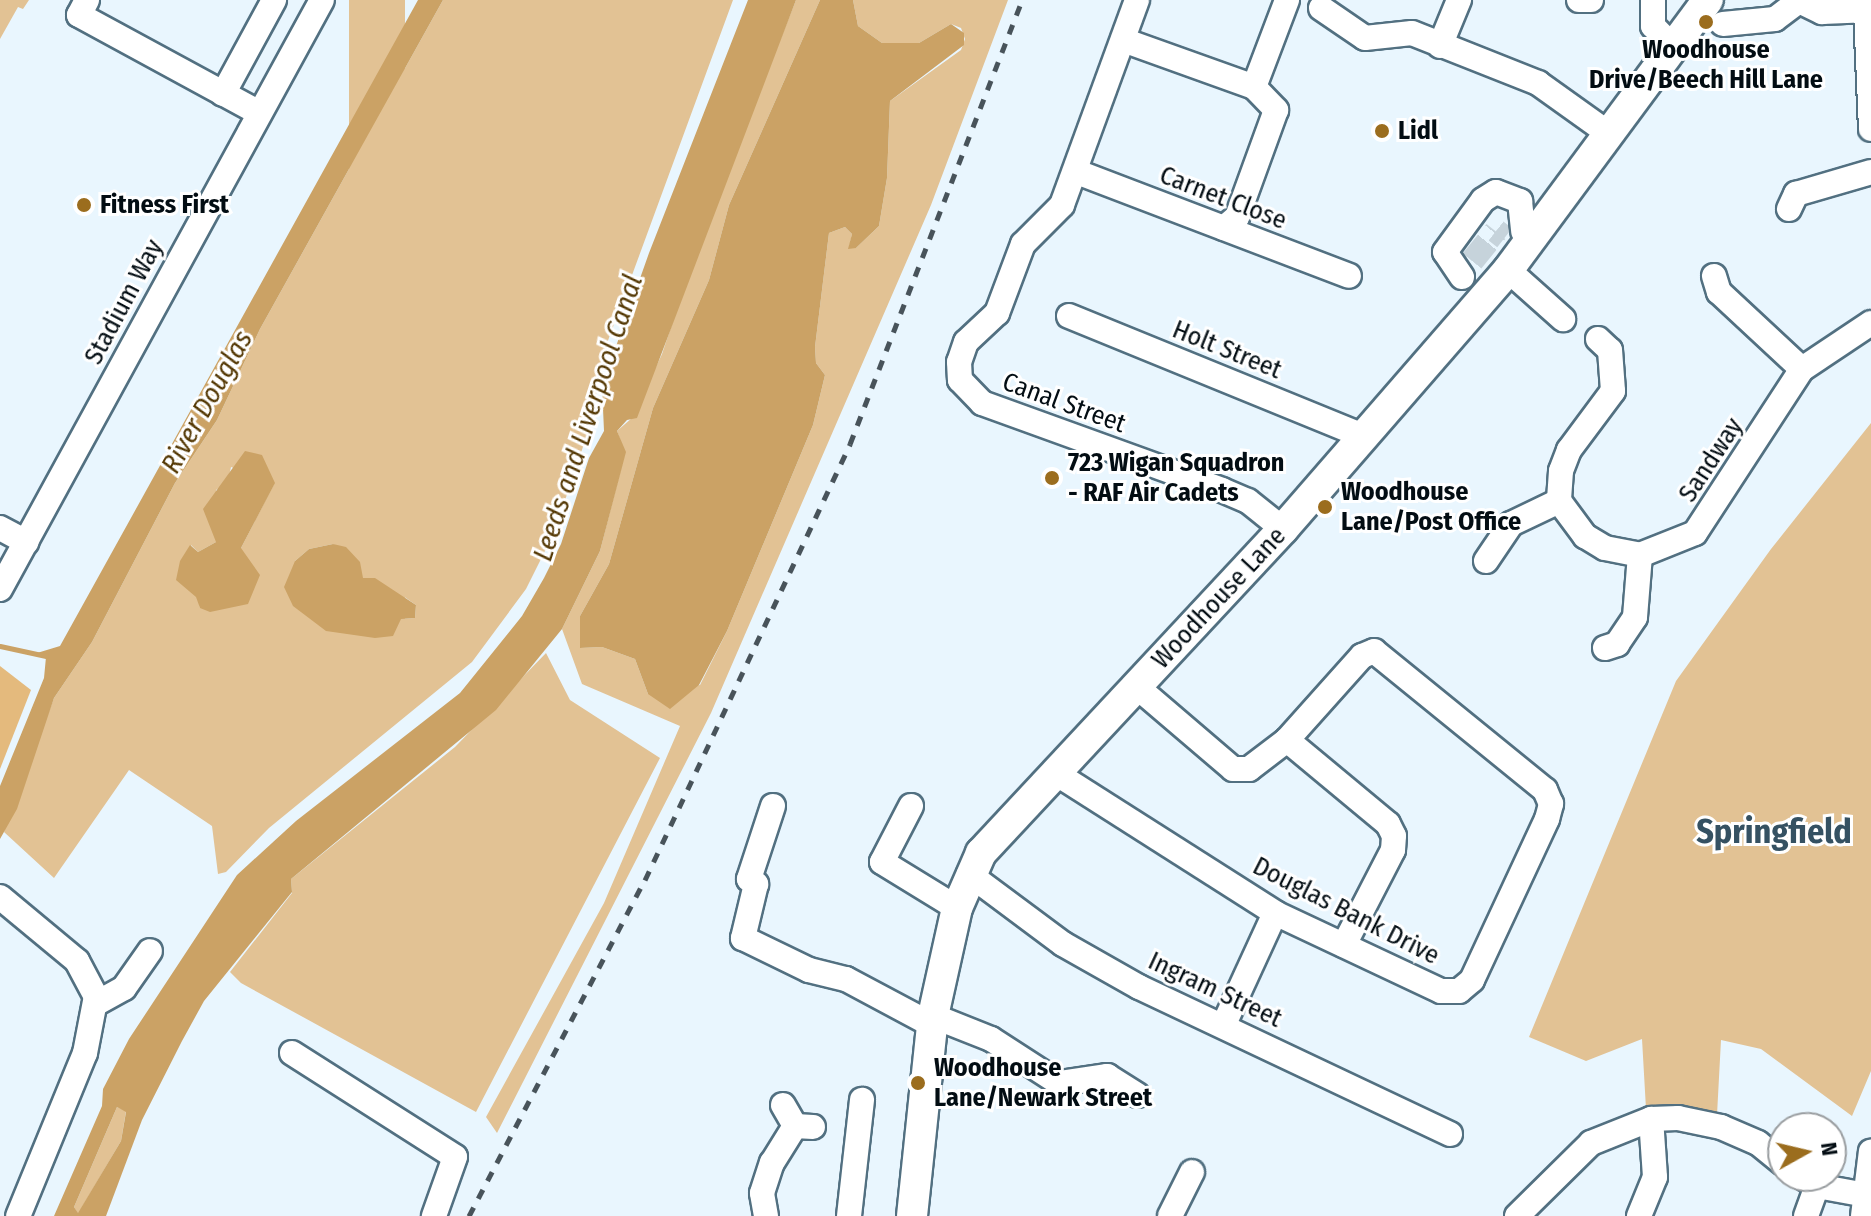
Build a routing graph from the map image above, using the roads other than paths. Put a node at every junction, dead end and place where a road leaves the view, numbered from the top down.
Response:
1 (87, 0) edge
2 (274, 0) edge
3 (322, 0) edge
4 (1137, 0) edge
5 (1287, 0) edge
6 (1459, 0) edge
7 (1579, 0) edge
8 (1591, 0) edge
9 (1653, 0) edge
10 (1798, 1) edge
11 (1321, 8) dead end
12 (1868, 10) edge
13 (1715, 12) edge
14 (1123, 40) junction
15 (1440, 46) junction
16 (1672, 46) junction
17 (1254, 87) junction
18 (223, 94) junction
19 (258, 112) junction
20 (1871, 129) edge
21 (1608, 133) junction
22 (1077, 172) junction
23 (1871, 172) edge
24 (1792, 196) dead end
25 (1224, 228) junction
26 (1520, 236) junction
27 (1508, 270) junction
28 (1349, 276) dead end
29 (1713, 289) dead end
30 (1475, 308) junction
31 (1069, 316) dead end
32 (1563, 319) dead end
33 (1871, 323) edge
34 (1611, 344) dead end
35 (1802, 369) junction
36 (1365, 437) junction
37 (1559, 501) junction
38 (0, 528) edge
39 (1283, 529) junction
40 (26, 542) junction
41 (1640, 555) junction
42 (1486, 561) dead end
43 (0, 589) edge
44 (1616, 648) dead end
45 (1137, 687) junction
46 (1287, 740) junction
47 (1054, 772) junction
48 (773, 806) dead end
49 (911, 806) dead end
50 (969, 874) junction
51 (5, 901) edge
52 (957, 908) junction
53 (1275, 913) junction
54 (1344, 945) junction
55 (150, 951) dead end
56 (97, 1003) junction
57 (933, 1021) junction
58 (1224, 1024) junction
59 (292, 1053) dead end
60 (1137, 1095) dead end
61 (862, 1100) dead end
62 (797, 1119) dead end
63 (1651, 1119) junction
64 (1450, 1134) dead end
65 (1767, 1150) edge
66 (1871, 1151) edge
67 (1192, 1172) dead end
68 (1808, 1192) edge
69 (1834, 1192) edge
70 (1864, 1205) edge
71 (438, 1208) edge
72 (18, 1216) edge
73 (766, 1216) edge
74 (849, 1216) edge
75 (912, 1216) edge
76 (1170, 1216) edge
77 (1517, 1216) edge
78 (1639, 1216) edge
79 (1806, 1216) edge

1 - 18 street
2 - 18 street
3 - 19 street, Stadium Way
4 - 14 street, Canal Street
5 - 17 street
6 - 15 street
7 - 8 street
9 - 16 street
10 - 12 street
10 - 13 street
11 - 15 street
12 - 20 street
13 - 16 main road, Woodhouse Lane
14 - 17 street
14 - 22 street, Canal Street
15 - 21 street
16 - 21 main road, Woodhouse Lane
17 - 25 street
18 - 19 street
19 - 40 street, Stadium Way
21 - 26 main road, Woodhouse Lane
22 - 25 street, Carnet Close
22 - 39 street, Canal Street
23 - 24 street
25 - 28 street, Carnet Close
26 - 27 main road, Woodhouse Lane
26 - 30 street
27 - 30 main road, Woodhouse Lane
27 - 32 street
29 - 35 street
30 - 36 main road, Woodhouse Lane
31 - 36 street, Holt Street
33 - 35 street, Sandway
34 - 37 street
35 - 41 street, Sandway
36 - 39 main road, Woodhouse Lane
37 - 41 street
37 - 42 street
38 - 40 street
39 - 45 main road, Woodhouse Lane
40 - 43 street, Stadium Way
41 - 44 street
45 - 46 street, Douglas Bank Drive
45 - 47 main road, Woodhouse Lane
46 - 54 street
46 - 54 street, Douglas Bank Drive
47 - 50 main road, Woodhouse Lane
47 - 53 street, Douglas Bank Drive
48 - 57 street
49 - 52 street
50 - 52 main road, Woodhouse Lane
50 - 58 street, Ingram Street
51 - 56 street
52 - 57 main road, Woodhouse Lane
53 - 54 street, Douglas Bank Drive
53 - 58 street
55 - 56 street
56 - 72 street
57 - 60 street
57 - 75 main road, Woodhouse Lane
58 - 64 street, Ingram Street
59 - 71 street
61 - 74 street
62 - 73 street
63 - 65 street
63 - 77 street
63 - 78 street
66 - 70 street
67 - 76 street
68 - 79 street
69 - 70 street

